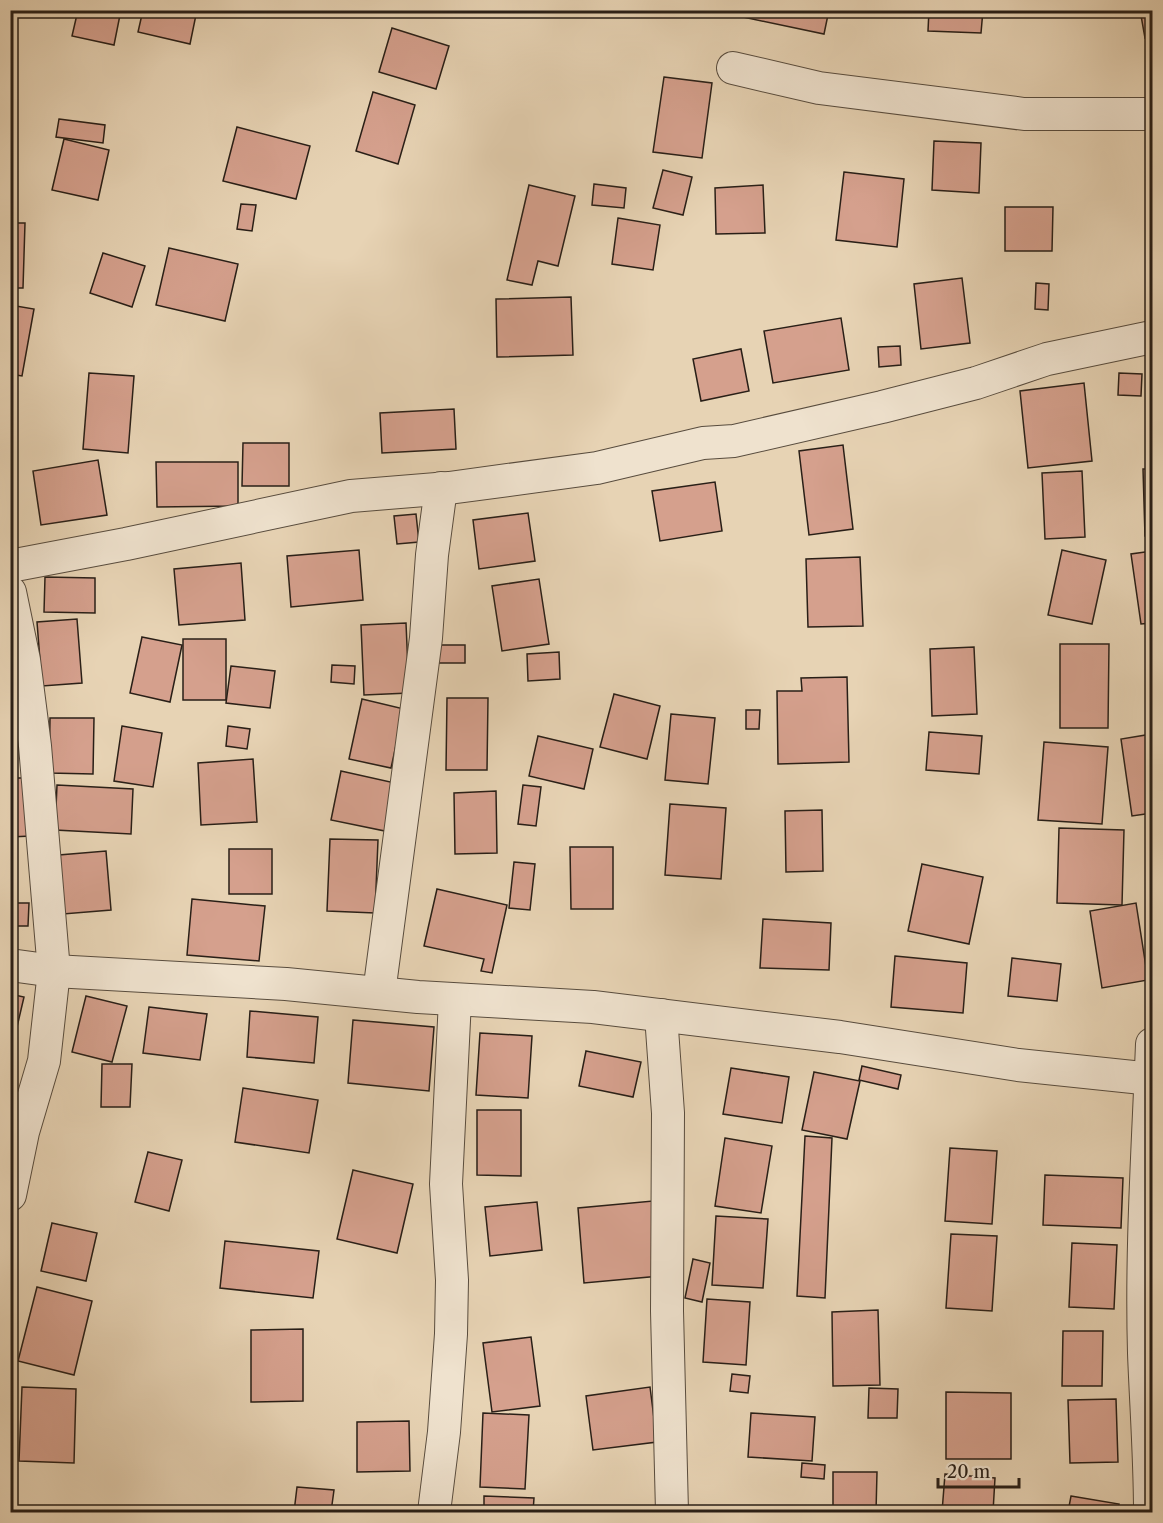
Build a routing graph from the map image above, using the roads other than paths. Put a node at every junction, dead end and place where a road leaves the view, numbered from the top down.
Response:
1 (733, 68) dead end
2 (1152, 114) edge
3 (1152, 337) edge
4 (441, 488) junction
5 (10, 566) edge
6 (10, 592) edge
7 (10, 965) edge
8 (54, 971) junction
9 (379, 993) junction
10 (455, 1000) junction
11 (661, 1015) junction
12 (1152, 1044) edge
13 (1152, 1079) edge
14 (10, 1195) edge
15 (434, 1512) edge
16 (672, 1512) edge
17 (1150, 1512) edge

1 - 2 street
3 - 4 street
4 - 5 street
4 - 9 street
6 - 8 street
7 - 8 street
8 - 9 street
8 - 14 street
9 - 10 street
10 - 11 street
10 - 15 street
11 - 13 street
11 - 16 street
12 - 13 street
13 - 17 street

